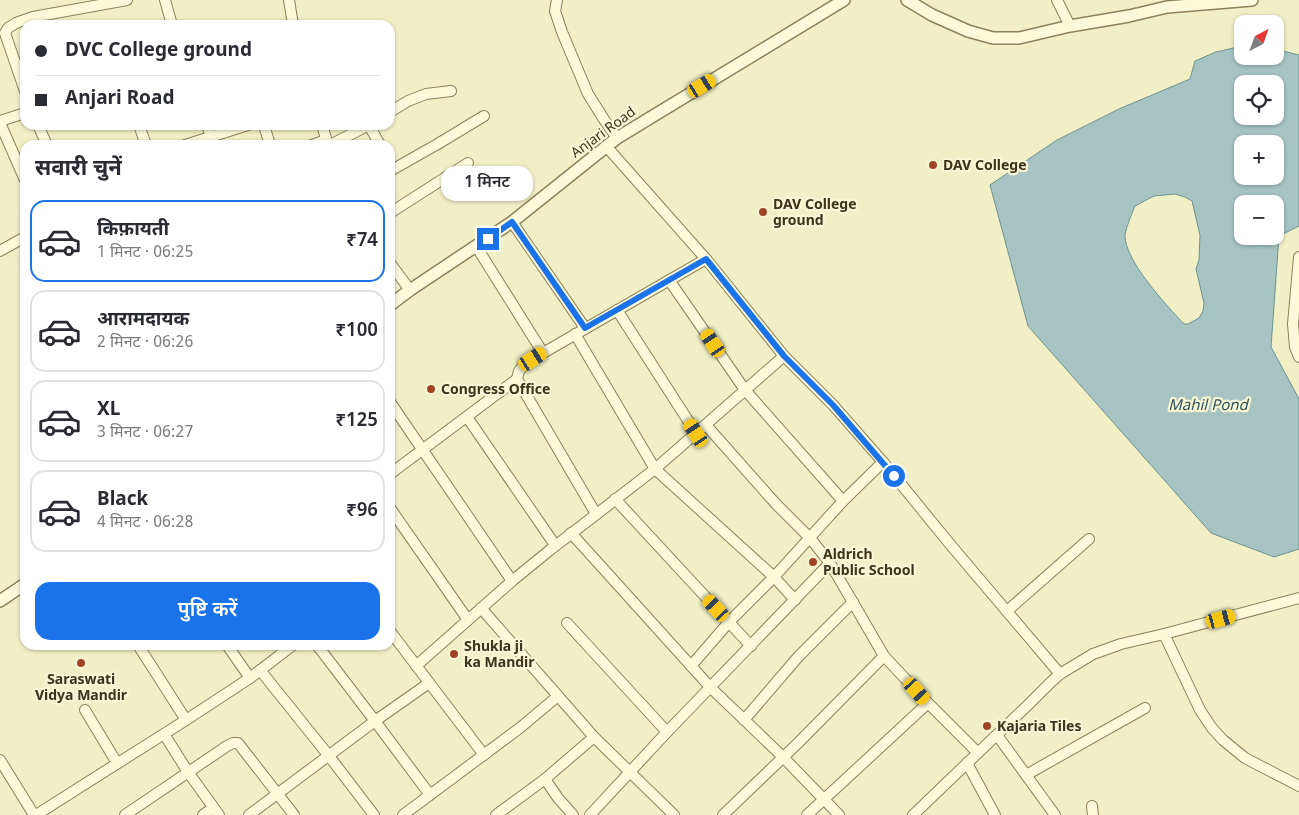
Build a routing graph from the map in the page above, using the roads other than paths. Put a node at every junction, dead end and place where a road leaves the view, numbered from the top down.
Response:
1 (127, 0) edge
2 (165, 0) edge
3 (289, 0) edge
4 (557, 0) edge
5 (844, 0) edge
6 (907, 0) edge
7 (1057, 0) edge
8 (1252, 0) edge
9 (1164, 4) edge
10 (24, 20) edge
11 (171, 20) edge
12 (292, 20) edge
13 (20, 22) edge
14 (1070, 26) junction
15 (20, 77) edge
16 (451, 91) dead end
17 (395, 109) edge
18 (20, 115) edge
19 (484, 116) dead end
20 (0, 122) edge
21 (237, 130) edge
22 (358, 130) edge
23 (617, 138) junction
24 (214, 140) edge
25 (335, 140) edge
26 (606, 146) junction
27 (468, 164) dead end
28 (395, 166) edge
29 (20, 168) edge
30 (395, 210) edge
31 (512, 222) junction
32 (20, 241) edge
33 (476, 246) junction
34 (0, 251) edge
35 (1299, 257) edge
36 (706, 259) junction
37 (395, 270) edge
38 (670, 280) junction
39 (410, 290) junction
40 (395, 301) edge
41 (617, 310) junction
42 (585, 328) junction
43 (574, 334) junction
44 (542, 353) junction
45 (784, 356) junction
46 (1299, 358) edge
47 (517, 379) junction
48 (745, 390) junction
49 (395, 409) edge
50 (467, 417) junction
51 (706, 425) junction
52 (696, 433) junction
53 (423, 450) junction
54 (883, 462) junction
55 (655, 469) junction
56 (395, 470) edge
57 (615, 499) junction
58 (843, 501) junction
59 (596, 514) junction
60 (395, 515) edge
61 (571, 533) junction
62 (810, 538) junction
63 (1089, 539) dead end
64 (556, 546) junction
65 (830, 563) junction
66 (774, 577) junction
67 (512, 581) junction
68 (20, 588) edge
69 (1299, 598) edge
70 (795, 600) junction
71 (0, 602) edge
72 (853, 602) junction
73 (481, 608) junction
74 (1006, 611) junction
75 (468, 620) junction
76 (729, 622) junction
77 (567, 623) dead end
78 (1164, 634) junction
79 (395, 638) edge
80 (751, 646) junction
81 (141, 650) edge
82 (230, 650) edge
83 (286, 650) edge
84 (321, 650) edge
85 (884, 656) junction
86 (416, 666) junction
87 (690, 666) junction
88 (260, 670) junction
89 (1060, 674) junction
90 (250, 678) junction
91 (429, 682) junction
92 (711, 688) junction
93 (558, 696) junction
94 (928, 703) junction
95 (1145, 708) dead end
96 (85, 710) dead end
97 (186, 720) junction
98 (744, 720) junction
99 (375, 721) junction
100 (667, 732) junction
101 (164, 734) junction
102 (997, 735) junction
103 (594, 737) junction
104 (978, 753) junction
105 (484, 755) junction
106 (329, 756) junction
107 (783, 757) junction
108 (0, 760) edge
109 (118, 763) junction
110 (967, 764) junction
111 (188, 772) junction
112 (630, 772) junction
113 (1026, 775) junction
114 (545, 779) junction
115 (1299, 786) edge
116 (278, 794) junction
117 (430, 795) junction
118 (824, 799) junction
119 (216, 812) edge
120 (130, 814) edge
121 (35, 815) edge
122 (203, 815) edge
123 (249, 815) edge
124 (294, 815) edge
125 (374, 815) edge
126 (403, 815) edge
127 (496, 815) edge
128 (573, 815) edge
129 (590, 815) edge
130 (674, 815) edge
131 (723, 815) edge
132 (807, 815) edge
133 (839, 815) edge
134 (913, 815) edge
135 (995, 815) edge
136 (1055, 815) edge

1 - 10 street
2 - 11 street
3 - 12 street
4 - 23 street
5 - 23 street, Anjari Road
6 - 14 street
7 - 14 street
8 - 9 street
9 - 14 street
13 - 15 street
16 - 17 street
18 - 20 street
19 - 28 street
20 - 29 street
21 - 24 street
22 - 25 street
23 - 26 street, Anjari Road
26 - 31 street, Anjari Road
26 - 36 street
27 - 30 street
31 - 33 street, Anjari Road
31 - 42 street
32 - 34 street
33 - 39 street, Anjari Road
33 - 44 street
35 - 46 street
36 - 38 street
36 - 45 street
37 - 39 street
38 - 41 street
38 - 48 street
39 - 40 street, Anjari Road
41 - 42 street
41 - 52 street
42 - 43 street
43 - 44 street
43 - 55 street
44 - 47 street
45 - 48 street
45 - 54 street
47 - 50 street
47 - 59 street
48 - 51 street
48 - 58 street
49 - 53 street
50 - 53 street
50 - 64 street
51 - 52 street
51 - 62 street
52 - 55 street
53 - 56 street
53 - 67 street
54 - 58 street
54 - 74 street
55 - 57 street
55 - 66 street
57 - 59 street
57 - 76 street
58 - 62 street
59 - 61 street
60 - 75 street
61 - 64 street
61 - 87 street
62 - 65 street
62 - 66 street
63 - 74 street
64 - 67 street
65 - 70 street
65 - 72 street
66 - 70 street
66 - 76 street
67 - 73 street
68 - 71 street
69 - 78 street
70 - 80 street
72 - 85 street
72 - 98 street
73 - 75 street
73 - 93 street
74 - 89 street
75 - 86 street
76 - 80 street
76 - 87 street
77 - 100 street
78 - 89 street
78 - 115 street
79 - 86 street
80 - 92 street
81 - 97 street
82 - 90 street
83 - 88 street
84 - 99 street
85 - 94 street
85 - 107 street
86 - 91 street
87 - 92 street
88 - 90 street
88 - 106 street
89 - 102 street
90 - 97 street
91 - 99 street
91 - 105 street
92 - 98 street
92 - 100 street
93 - 103 street
93 - 105 street
94 - 104 street
94 - 118 street
95 - 113 street
96 - 109 street
97 - 101 street
98 - 107 street
99 - 106 street
99 - 117 street
100 - 112 street
101 - 109 street
101 - 111 street
102 - 104 street
102 - 113 street
103 - 112 street
103 - 114 street
104 - 110 street
105 - 117 street
106 - 116 street
106 - 125 street
107 - 118 street
107 - 131 street
108 - 121 street
109 - 121 street
110 - 134 street
110 - 135 street
111 - 116 street
111 - 119 street
111 - 120 street
112 - 129 street
112 - 130 street
113 - 136 street
114 - 127 street
114 - 128 street
116 - 123 street
116 - 124 street
117 - 126 street
118 - 132 street
118 - 133 street
119 - 122 street

